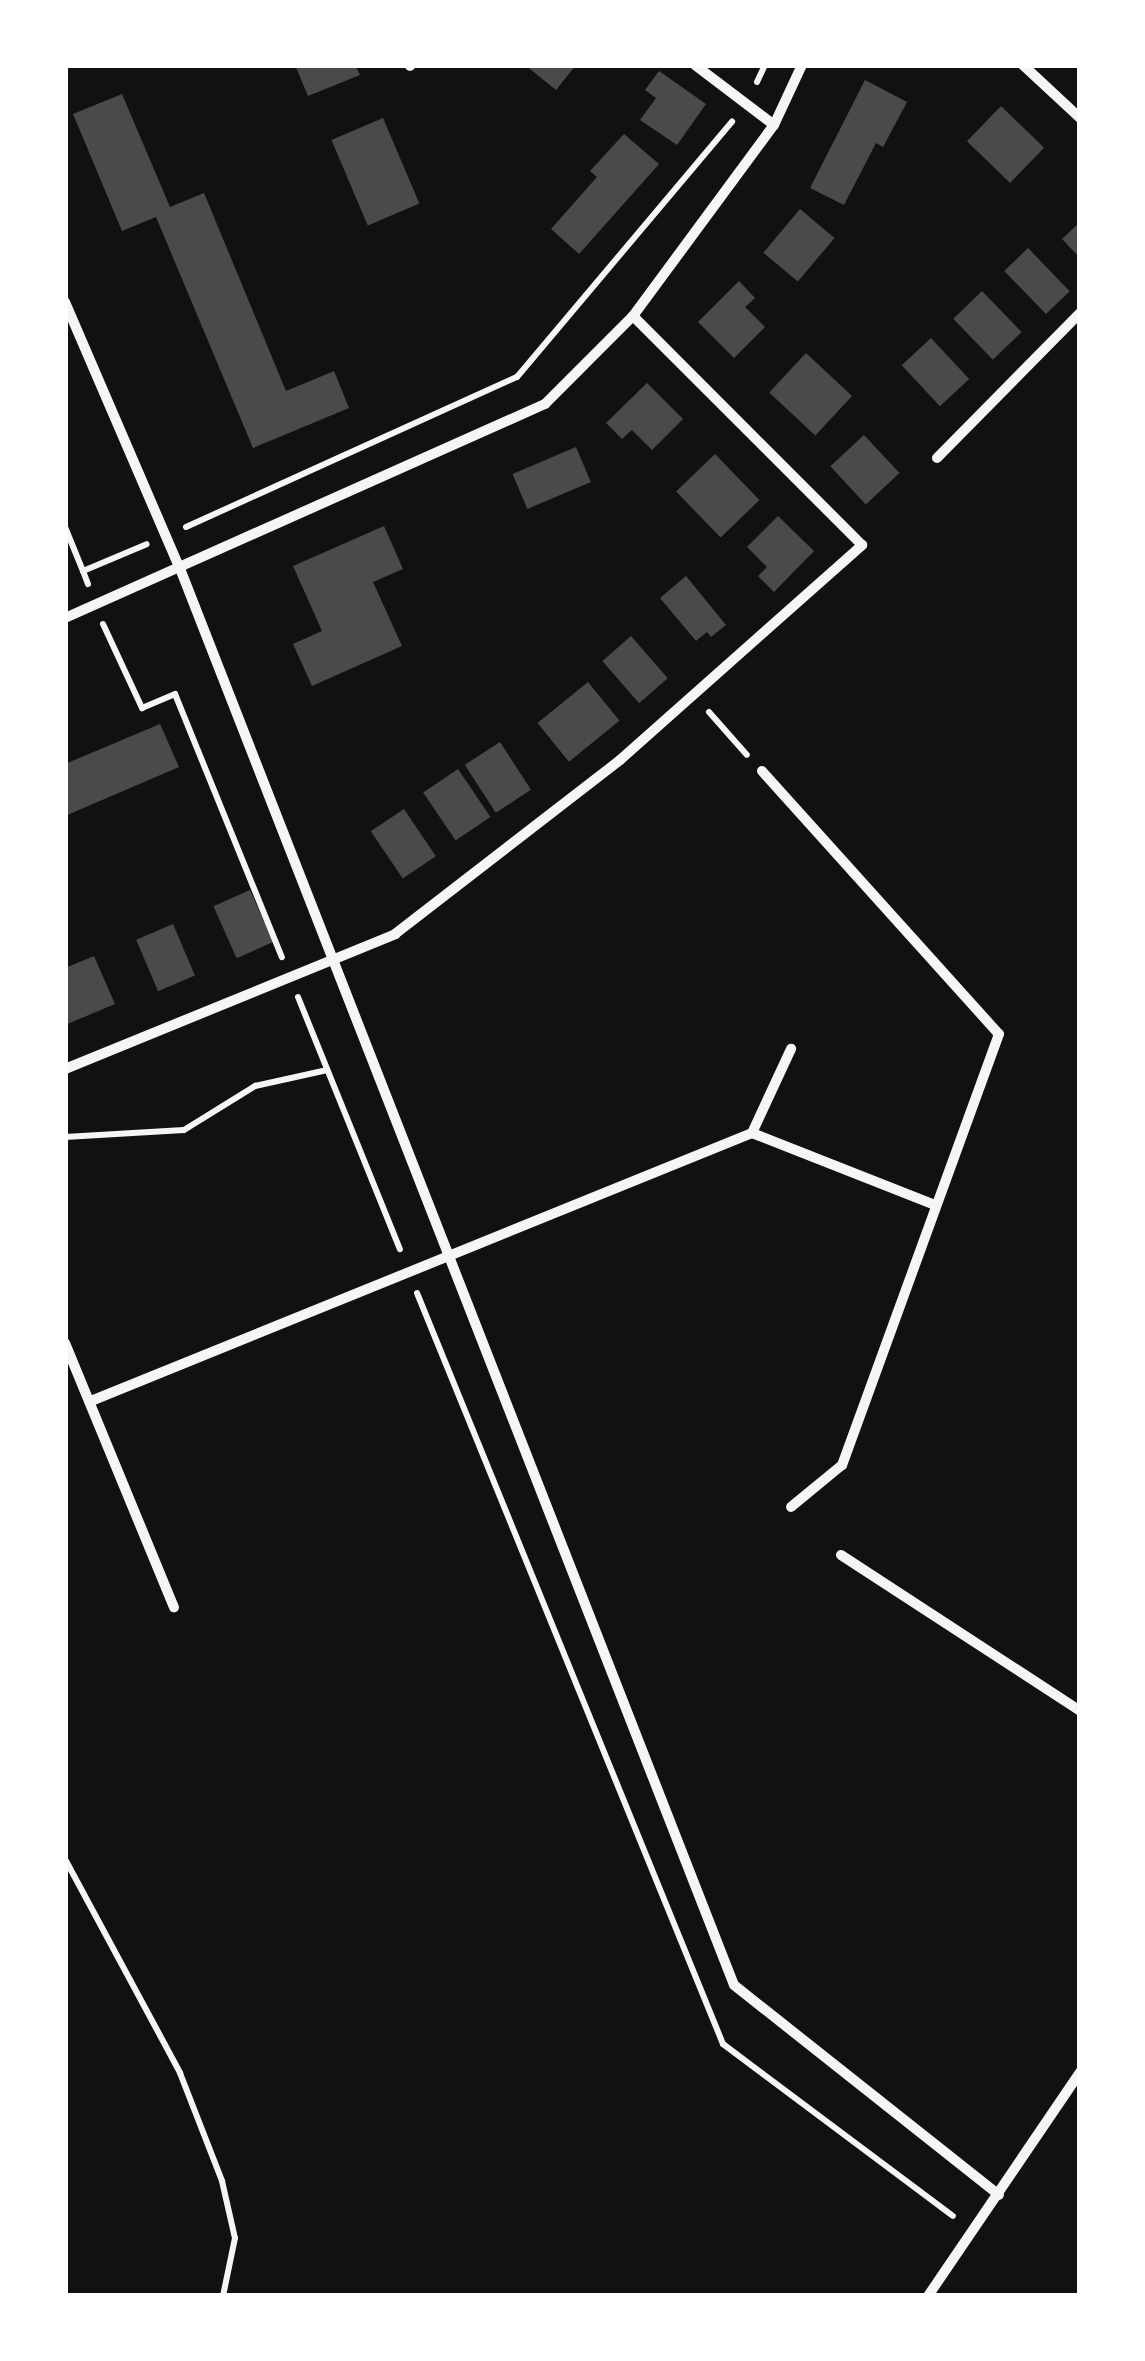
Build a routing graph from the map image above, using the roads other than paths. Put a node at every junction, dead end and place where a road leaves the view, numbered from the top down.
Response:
1 (695, 65) edge
2 (802, 65) edge
3 (1023, 65) edge
4 (1080, 118) edge
5 (774, 125) junction
6 (65, 302) edge
7 (1080, 313) edge
8 (633, 316) junction
9 (937, 458) dead end
10 (181, 572) junction
11 (65, 618) edge
12 (762, 771) road end
13 (334, 963) junction
14 (792, 1049) dead end
15 (65, 1069) edge
16 (752, 1133) junction
17 (936, 1204) junction
18 (448, 1254) junction
19 (65, 1343) edge
20 (91, 1401) junction
21 (792, 1507) dead end
22 (842, 1555) dead end
23 (174, 1607) dead end
24 (1080, 1711) edge
25 (1080, 2072) edge
26 (999, 2195) junction
27 (928, 2296) edge

1 - 5 street
2 - 5 street
3 - 4 street
5 - 8 street
6 - 10 street
7 - 9 street
8 - 10 street
8 - 13 street
10 - 11 street
10 - 13 street
12 - 17 street
13 - 15 street
13 - 18 street
14 - 16 street
16 - 17 street
16 - 18 street
17 - 21 street
18 - 20 street
18 - 26 street
19 - 20 street
20 - 23 street
22 - 24 street
25 - 26 street
26 - 27 street

